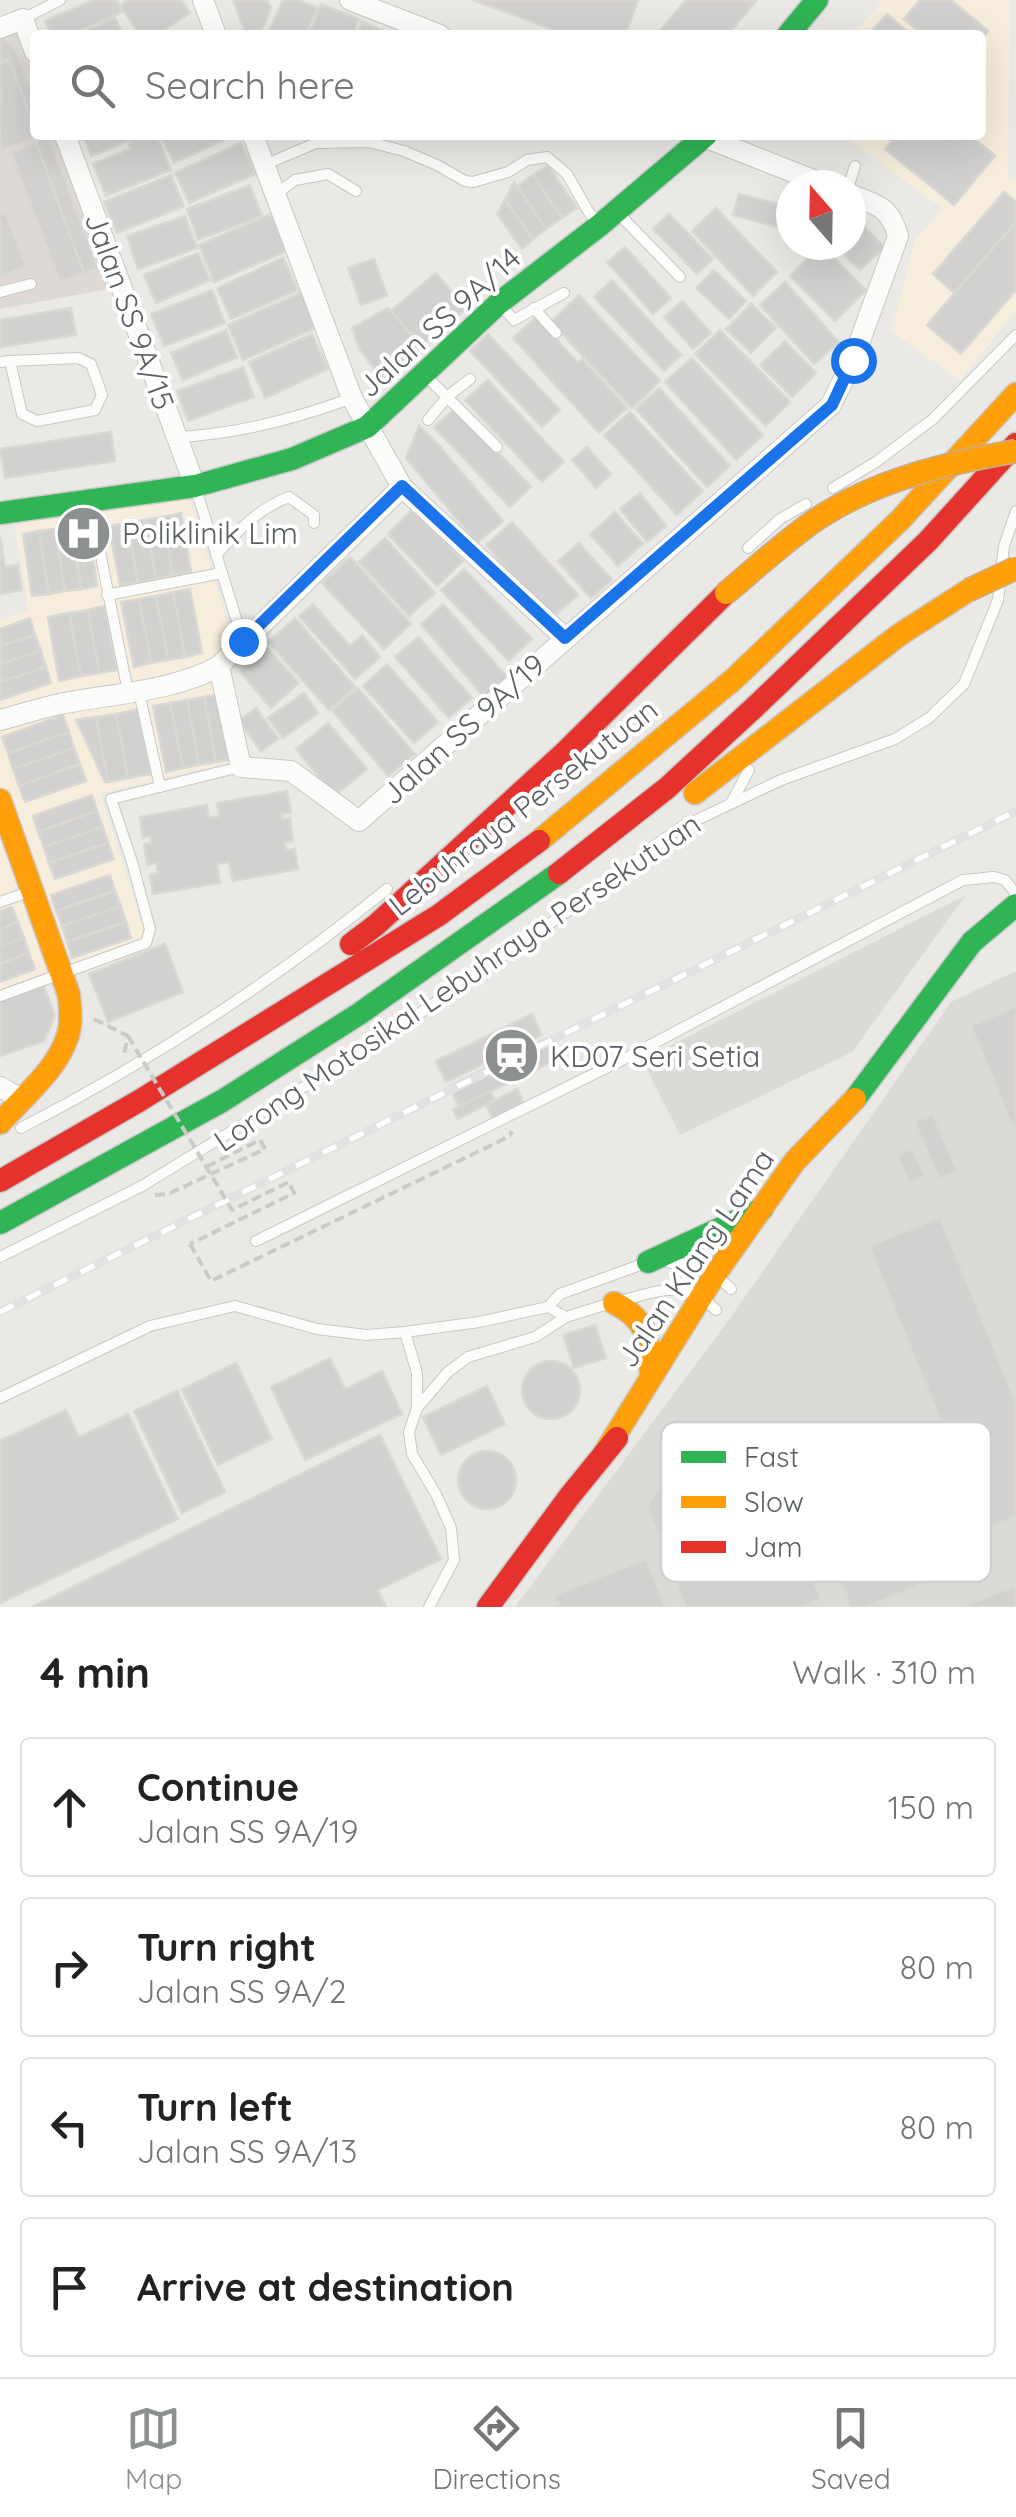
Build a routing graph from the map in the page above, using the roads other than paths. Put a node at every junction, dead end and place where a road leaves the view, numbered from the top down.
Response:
1 (60, 0) edge
2 (203, 0) edge
3 (350, 0) edge
4 (817, 0) edge
5 (23, 19) junction
6 (0, 28) edge
7 (214, 30) edge
8 (427, 30) edge
9 (792, 30) edge
10 (30, 38) edge
11 (67, 140) edge
12 (255, 140) edge
13 (698, 140) edge
14 (713, 140) edge
15 (264, 164) junction
16 (855, 166) dead end
17 (788, 170) edge
18 (854, 170) edge
19 (356, 191) dead end
20 (276, 194) junction
21 (866, 201) edge
22 (608, 218) junction
23 (680, 276) dead end
24 (32, 284) dead end
25 (0, 292) edge
26 (564, 293) dead end
27 (498, 303) junction
28 (534, 308) junction
29 (556, 333) dead end
30 (1016, 335) edge
31 (5, 362) edge
32 (424, 374) junction
33 (470, 378) dead end
34 (1016, 394) edge
35 (448, 396) junction
36 (352, 398) junction
37 (428, 420) dead end
38 (366, 427) junction
39 (177, 437) junction
40 (496, 447) dead end
41 (1016, 448) edge
42 (195, 486) junction
43 (402, 486) junction
44 (828, 491) dead end
45 (812, 500) dead end
46 (90, 501) junction
47 (1016, 511) edge
48 (0, 514) edge
49 (314, 523) dead end
50 (216, 554) junction
51 (735, 562) dead end
52 (1016, 568) edge
53 (222, 573) junction
54 (107, 595) junction
55 (709, 610) junction
56 (565, 638) junction
57 (661, 638) dead end
58 (243, 641) junction
59 (218, 666) junction
60 (133, 691) junction
61 (0, 720) edge
62 (766, 738) junction
63 (241, 767) junction
64 (160, 788) junction
65 (0, 800) edge
66 (730, 805) junction
67 (393, 884) dead end
68 (539, 889) junction
69 (32, 890) junction
70 (1016, 894) edge
71 (0, 902) edge
72 (1016, 905) edge
73 (62, 974) junction
74 (0, 996) edge
75 (10, 1094) edge
76 (139, 1101) junction
77 (848, 1108) junction
78 (11, 1126) edge
79 (816, 1171) dead end
80 (0, 1181) edge
81 (774, 1211) junction
82 (0, 1223) edge
83 (256, 1241) dead end
84 (0, 1257) edge
85 (648, 1262) junction
86 (724, 1281) junction
87 (614, 1303) junction
88 (709, 1303) junction
89 (548, 1308) junction
90 (566, 1317) junction
91 (405, 1332) junction
92 (651, 1375) junction
93 (0, 1398) edge
94 (418, 1408) junction
95 (605, 1452) junction
96 (429, 1607) edge
97 (488, 1607) edge

1 - 5 lane
2 - 7 street
3 - 8 street
4 - 9 main road
5 - 6 street
5 - 10 street
11 - 39 street, Jalan SS 9A/15
12 - 15 street
13 - 22 main road, Jalan SS 9A/14
14 - 17 street
15 - 20 street
15 - 22 lane
16 - 18 lane
19 - 20 lane
20 - 36 street
21 - 56 street, Jalan SS 9A/19
22 - 23 lane
22 - 27 main road, Jalan SS 9A/14
24 - 25 lane
26 - 28 lane
27 - 28 lane
27 - 32 main road, Jalan SS 9A/14
28 - 29 lane
30 - 44 lane
31 - 31 lane
32 - 35 lane
32 - 38 main road, Jalan SS 9A/14
33 - 35 lane
34 - 76 main road, Lebuhraya Persekutuan
35 - 37 lane
35 - 40 lane
36 - 38 street
36 - 39 lane
38 - 42 main road, Jalan SS 9A/14
38 - 43 street
39 - 42 street, Jalan SS 9A/15
41 - 55 main road, bridge
41 - 68 main road
42 - 46 main road, Jalan SS 9A/14
42 - 50 lane
43 - 56 street
43 - 58 street
45 - 51 lane
46 - 48 main road, Jalan SS 9A/14
46 - 54 lane
47 - 66 lane, Lorong Motosikal Lebuhraya Persekutuan
49 - 50 lane
50 - 53 lane
52 - 62 main road, bridge
53 - 54 lane
53 - 58 lane
54 - 60 lane
55 - 57 lane
55 - 76 main road
56 - 63 street, Jalan SS 9A/19
58 - 59 street
59 - 60 street
59 - 63 street
60 - 61 street
60 - 64 lane
62 - 66 lane
62 - 68 main road
63 - 64 lane
64 - 73 lane
65 - 69 main road
66 - 84 lane, Lorong Motosikal Lebuhraya Persekutuan
67 - 78 lane
68 - 82 main road
69 - 71 lane
69 - 73 main road
70 - 83 lane
72 - 77 main road, Jalan Klang Lama
73 - 74 lane
73 - 75 main road
75 - 78 main road
76 - 80 main road, Lebuhraya Persekutuan
77 - 79 main road, Jalan Klang Lama
77 - 81 main road, Jalan Klang Lama
81 - 85 main road
81 - 86 main road, Jalan Klang Lama
85 - 86 lane
85 - 89 lane
86 - 88 main road, Jalan Klang Lama
87 - 88 lane
87 - 90 lane
87 - 92 main road
88 - 92 main road, Jalan Klang Lama
88 - 95 main road, Jalan Klang Lama
89 - 90 lane
89 - 91 lane
90 - 94 lane
91 - 93 lane
91 - 94 lane
92 - 95 main road, Jalan Klang Lama
94 - 96 lane
95 - 97 main road, Jalan Klang Lama

